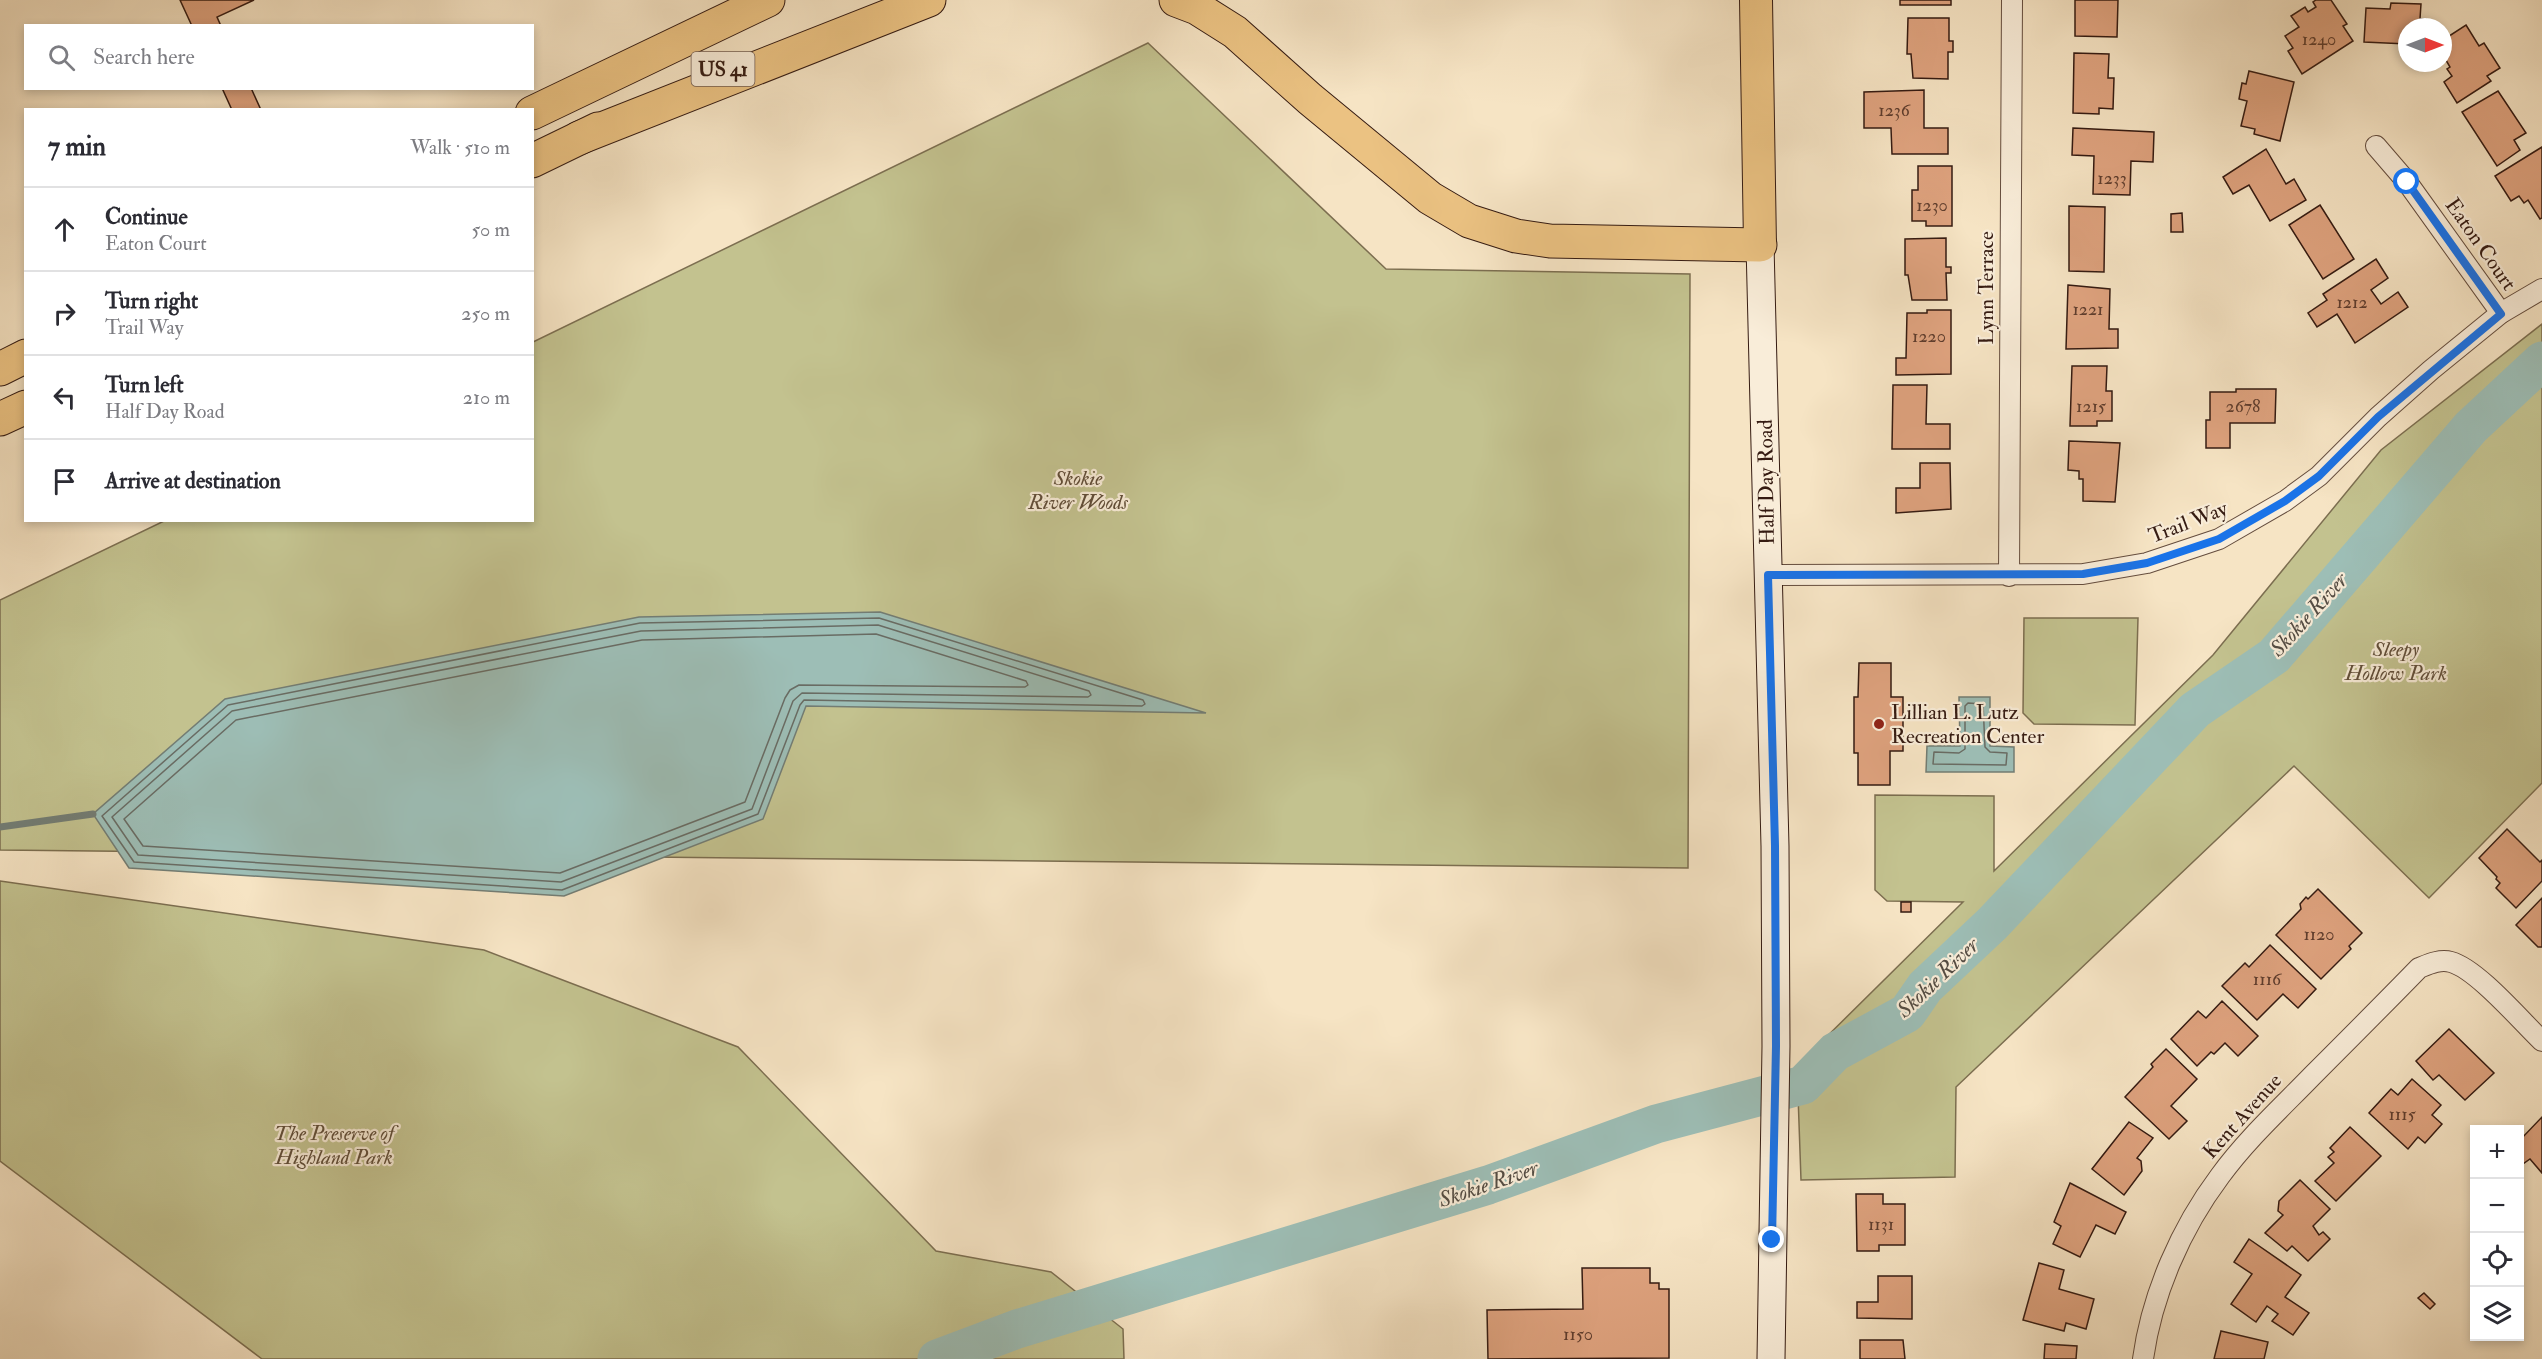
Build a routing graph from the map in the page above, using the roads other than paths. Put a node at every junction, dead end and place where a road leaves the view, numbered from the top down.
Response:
1 (768, 0) edge
2 (866, 0) edge
3 (929, 0) edge
4 (1176, 0) edge
5 (1756, 0) edge
6 (2012, 0) edge
7 (534, 112) edge
8 (579, 138) junction
9 (2376, 146) dead end
10 (534, 160) edge
11 (1760, 245) junction
12 (2542, 289) edge
13 (2501, 314) junction
14 (24, 357) edge
15 (0, 369) edge
16 (24, 408) edge
17 (0, 419) edge
18 (1768, 575) junction
19 (2008, 576) junction
20 (2542, 1041) edge
21 (1771, 1359) edge
22 (2143, 1359) edge

1 - 7 highway, US 41
2 - 8 highway, US 41
3 - 8 highway
4 - 11 highway
5 - 11 main road, Half Day Road
6 - 19 street, Lynn Terrace
8 - 10 highway, US 41
9 - 13 street, Eaton Court
11 - 18 main road, Half Day Road
12 - 13 street, Trail Way
13 - 19 street, Trail Way
14 - 15 highway
16 - 17 highway
18 - 19 street, Trail Way
18 - 21 main road, Half Day Road
20 - 22 street, Kent Avenue

